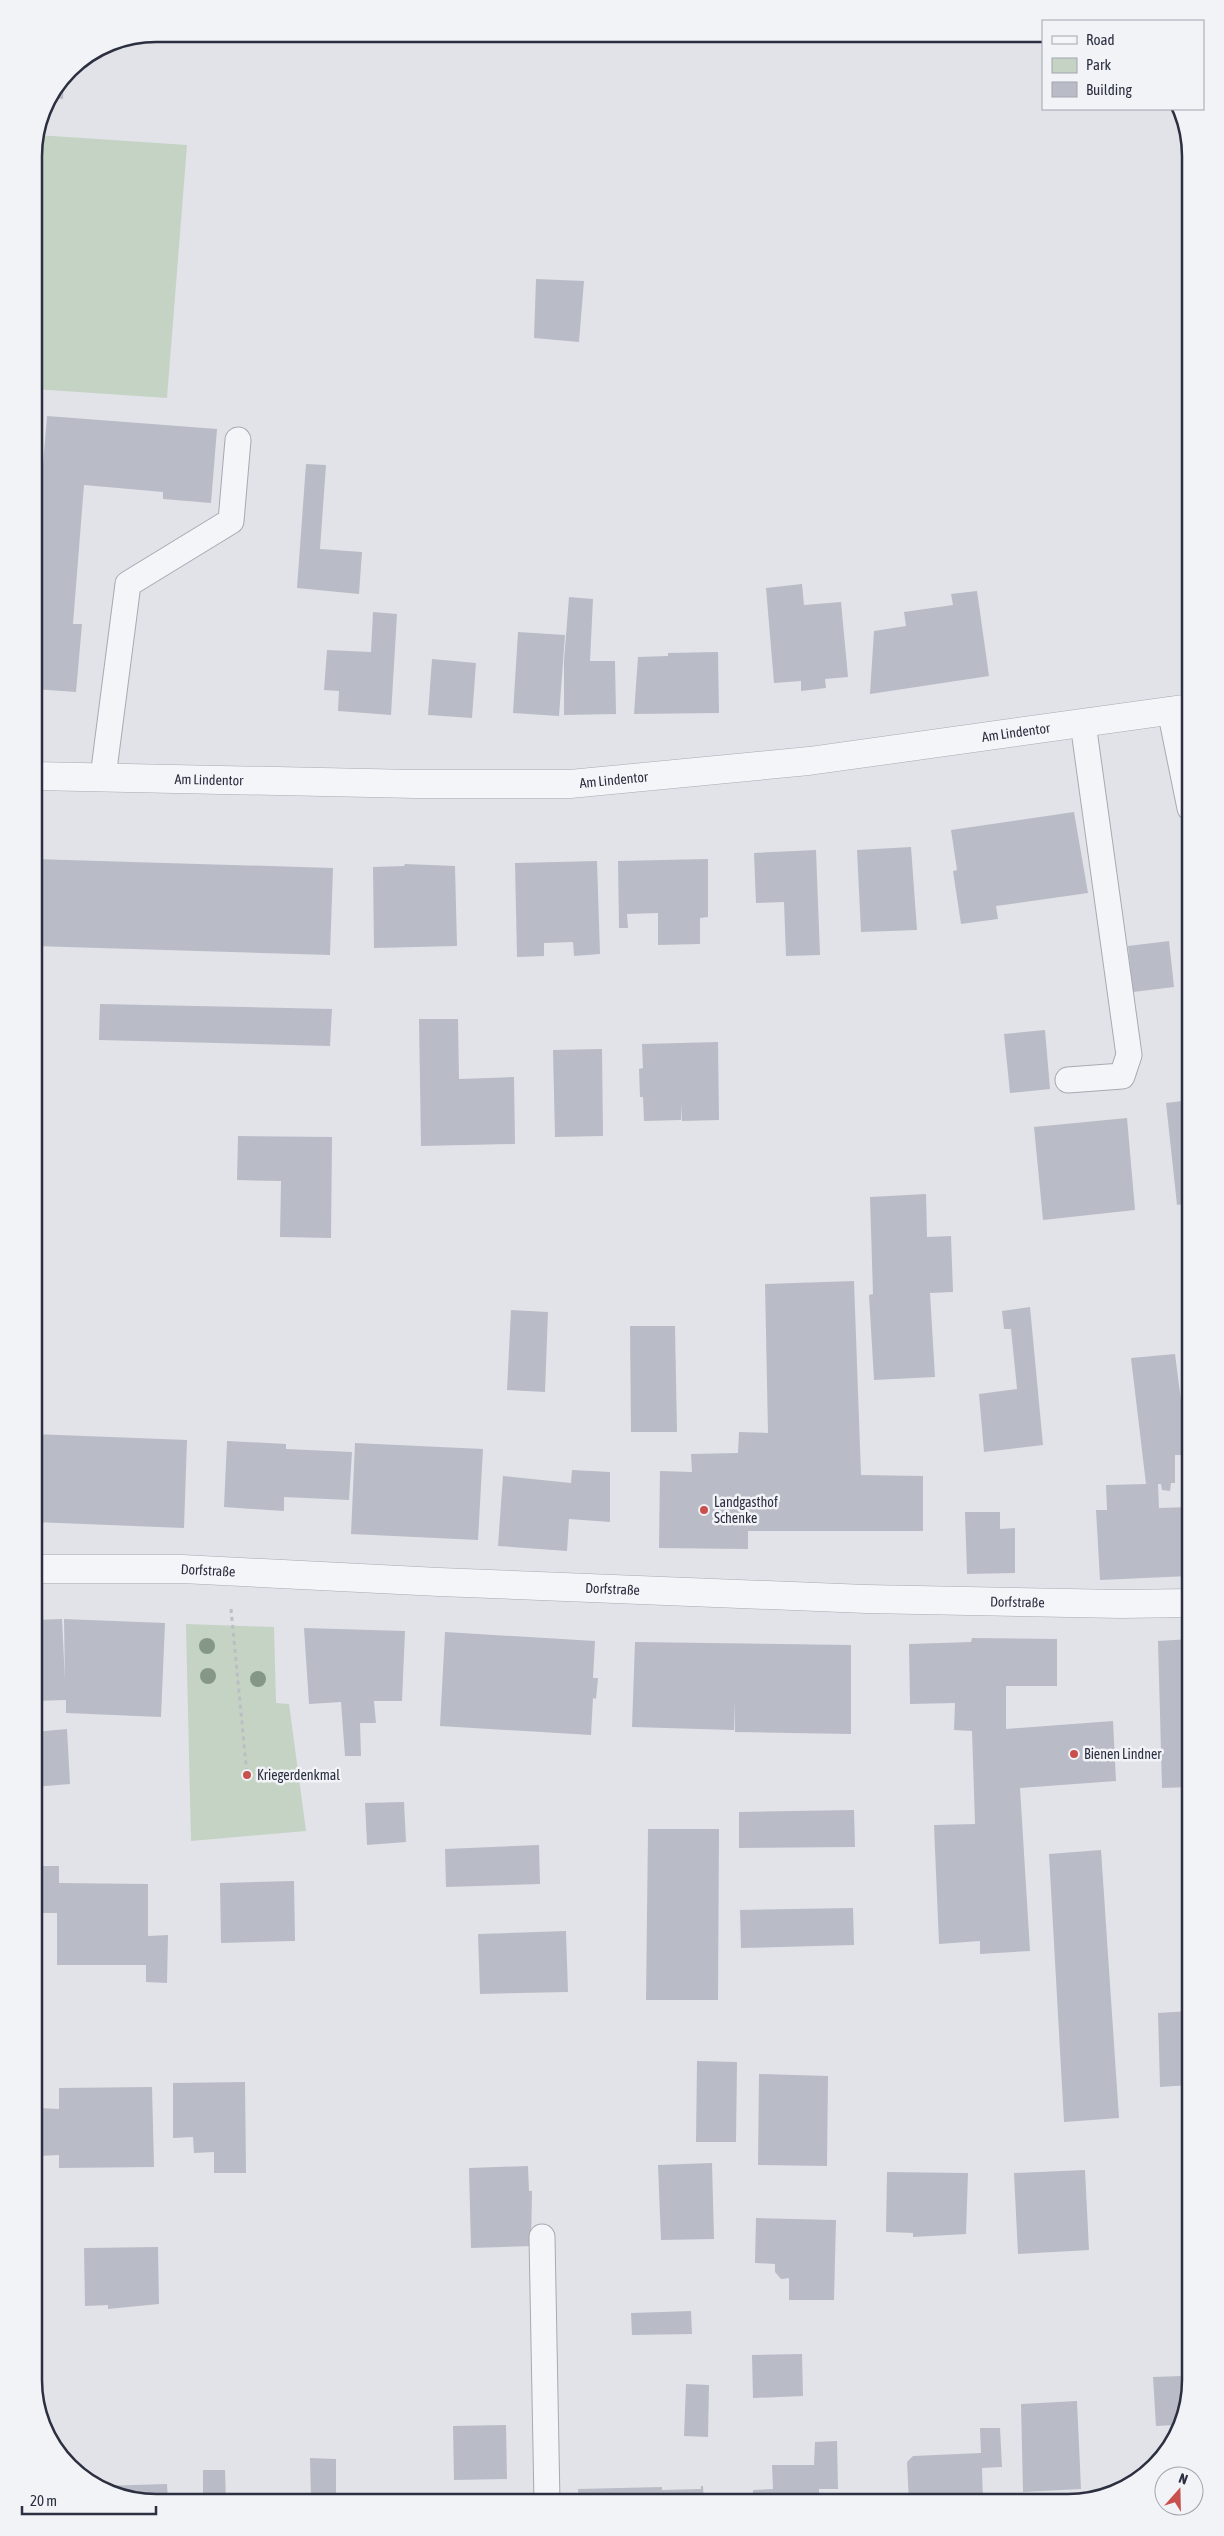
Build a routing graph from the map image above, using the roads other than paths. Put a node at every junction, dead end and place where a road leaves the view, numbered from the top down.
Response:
1 (238, 440) dead end
2 (1180, 709) edge
3 (1083, 723) junction
4 (1182, 729) edge
5 (43, 776) edge
6 (103, 777) junction
7 (1068, 1080) dead end
8 (42, 1569) edge
9 (1182, 1603) edge
10 (542, 2237) dead end
11 (547, 2493) edge

1 - 6 lane
2 - 3 street, Am Lindentor
2 - 4 lane
3 - 6 street, Am Lindentor
3 - 7 lane
5 - 6 street, Am Lindentor
8 - 9 street, Dorfstraße
10 - 11 lane

